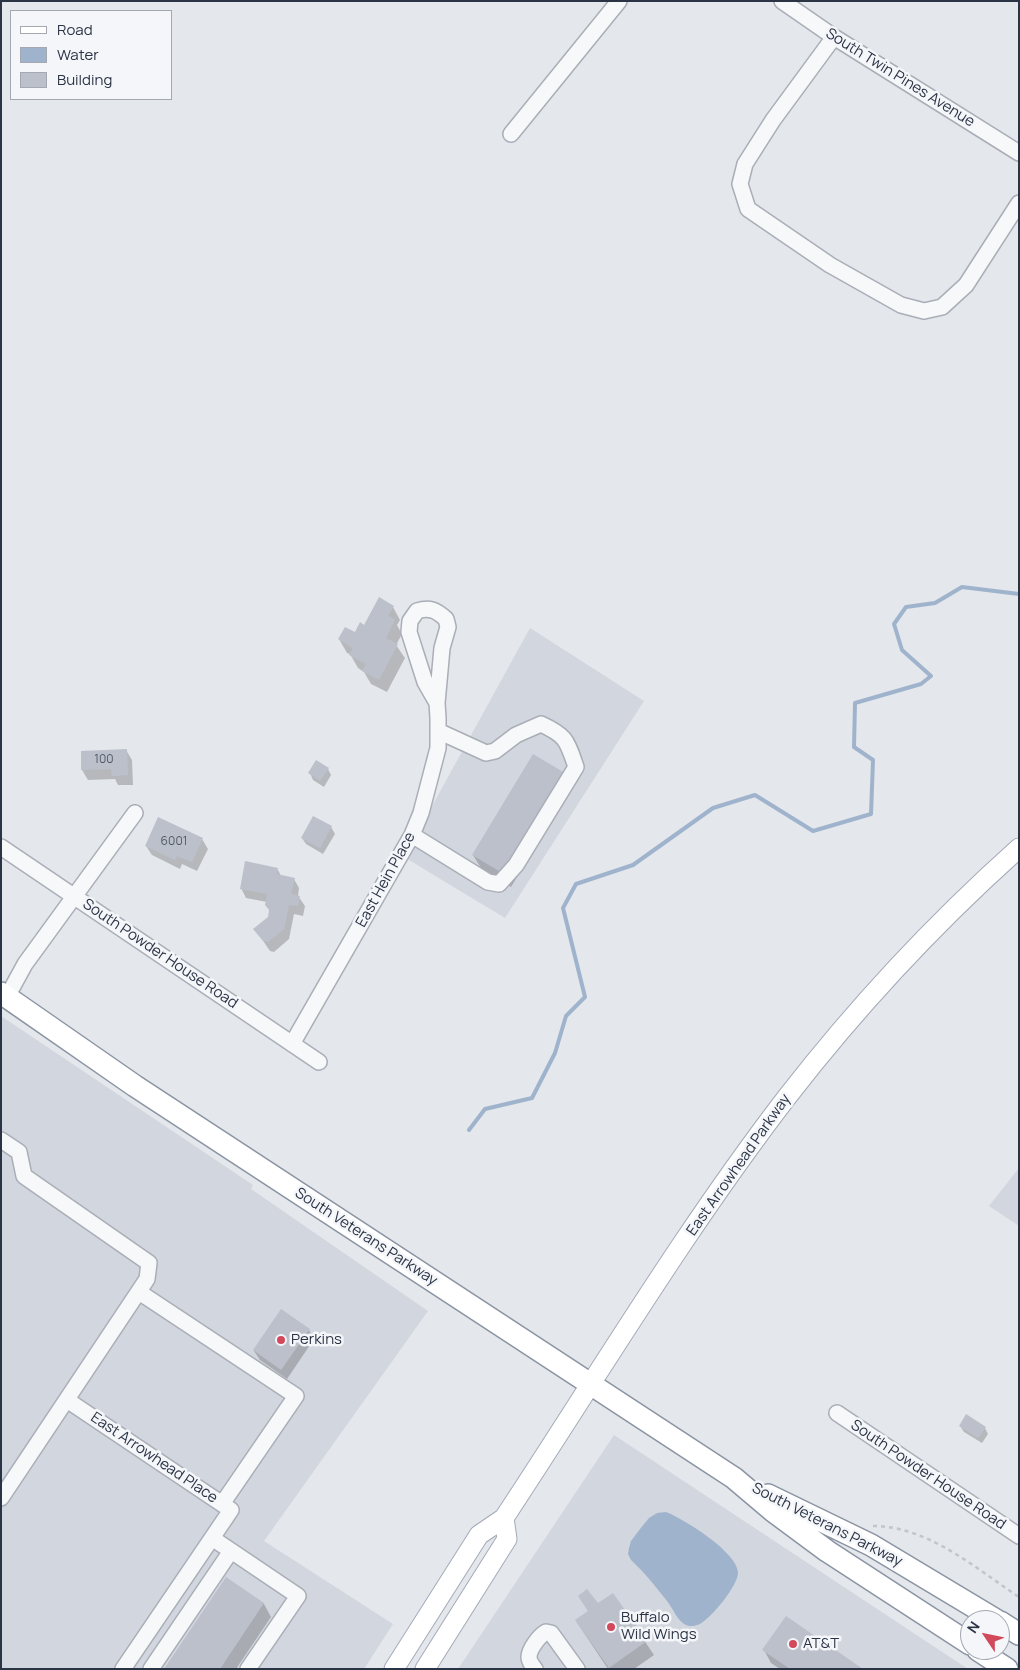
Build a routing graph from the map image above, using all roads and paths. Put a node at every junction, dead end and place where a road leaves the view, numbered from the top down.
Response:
1 (619, 1) edge
2 (782, 1) edge
3 (834, 37) junction
4 (511, 134) dead end
5 (1019, 153) edge
6 (1019, 203) edge
7 (437, 703) junction
8 (438, 730) junction
9 (135, 813) dead end
10 (412, 835) junction
11 (1, 847) edge
12 (1019, 848) edge
13 (75, 897) junction
14 (4, 995) edge
15 (292, 1044) junction
16 (319, 1062) dead end
17 (1, 1140) edge
18 (139, 1292) junction
19 (592, 1384) junction
20 (67, 1400) junction
21 (837, 1413) dead end
22 (734, 1478) junction
23 (1, 1498) edge
24 (222, 1504) junction
25 (504, 1518) junction
26 (847, 1533) junction
27 (1019, 1536) edge
28 (212, 1538) junction
29 (231, 1550) junction
30 (1019, 1597) edge
31 (979, 1610) edge
32 (960, 1637) edge
33 (993, 1660) edge
34 (123, 1669) edge
35 (151, 1669) edge
36 (248, 1669) edge
37 (394, 1669) edge
38 (425, 1669) edge
39 (535, 1669) edge
40 (577, 1669) edge
41 (1007, 1669) edge

1 - 4 street
2 - 3 street, South Twin Pines Avenue
3 - 5 street, South Twin Pines Avenue
3 - 6 street
7 - 7 street, East Hein Place
7 - 8 street, East Hein Place
8 - 10 street, East Hein Place
8 - 10 street
9 - 13 street
10 - 15 street, East Hein Place
11 - 13 street, South Powder House Road
12 - 19 main road, East Arrowhead Parkway
13 - 14 street
13 - 15 street, South Powder House Road
14 - 19 highway, South Veterans Parkway
15 - 16 street, South Powder House Road
17 - 18 street
18 - 20 street
18 - 24 street
19 - 22 highway, South Veterans Parkway
19 - 25 main road, East Arrowhead Parkway
20 - 23 street
20 - 24 street, East Arrowhead Place
21 - 27 street, South Powder House Road
22 - 26 highway, South Veterans Parkway
22 - 32 highway, South Veterans Parkway
24 - 28 street, East Arrowhead Place
25 - 37 main road, East Arrowhead Parkway
25 - 38 main road
26 - 30 path
26 - 31 highway, South Veterans Parkway
28 - 29 street
28 - 34 street, East Arrowhead Place
29 - 35 street
29 - 36 street
33 - 41 highway
39 - 40 street

